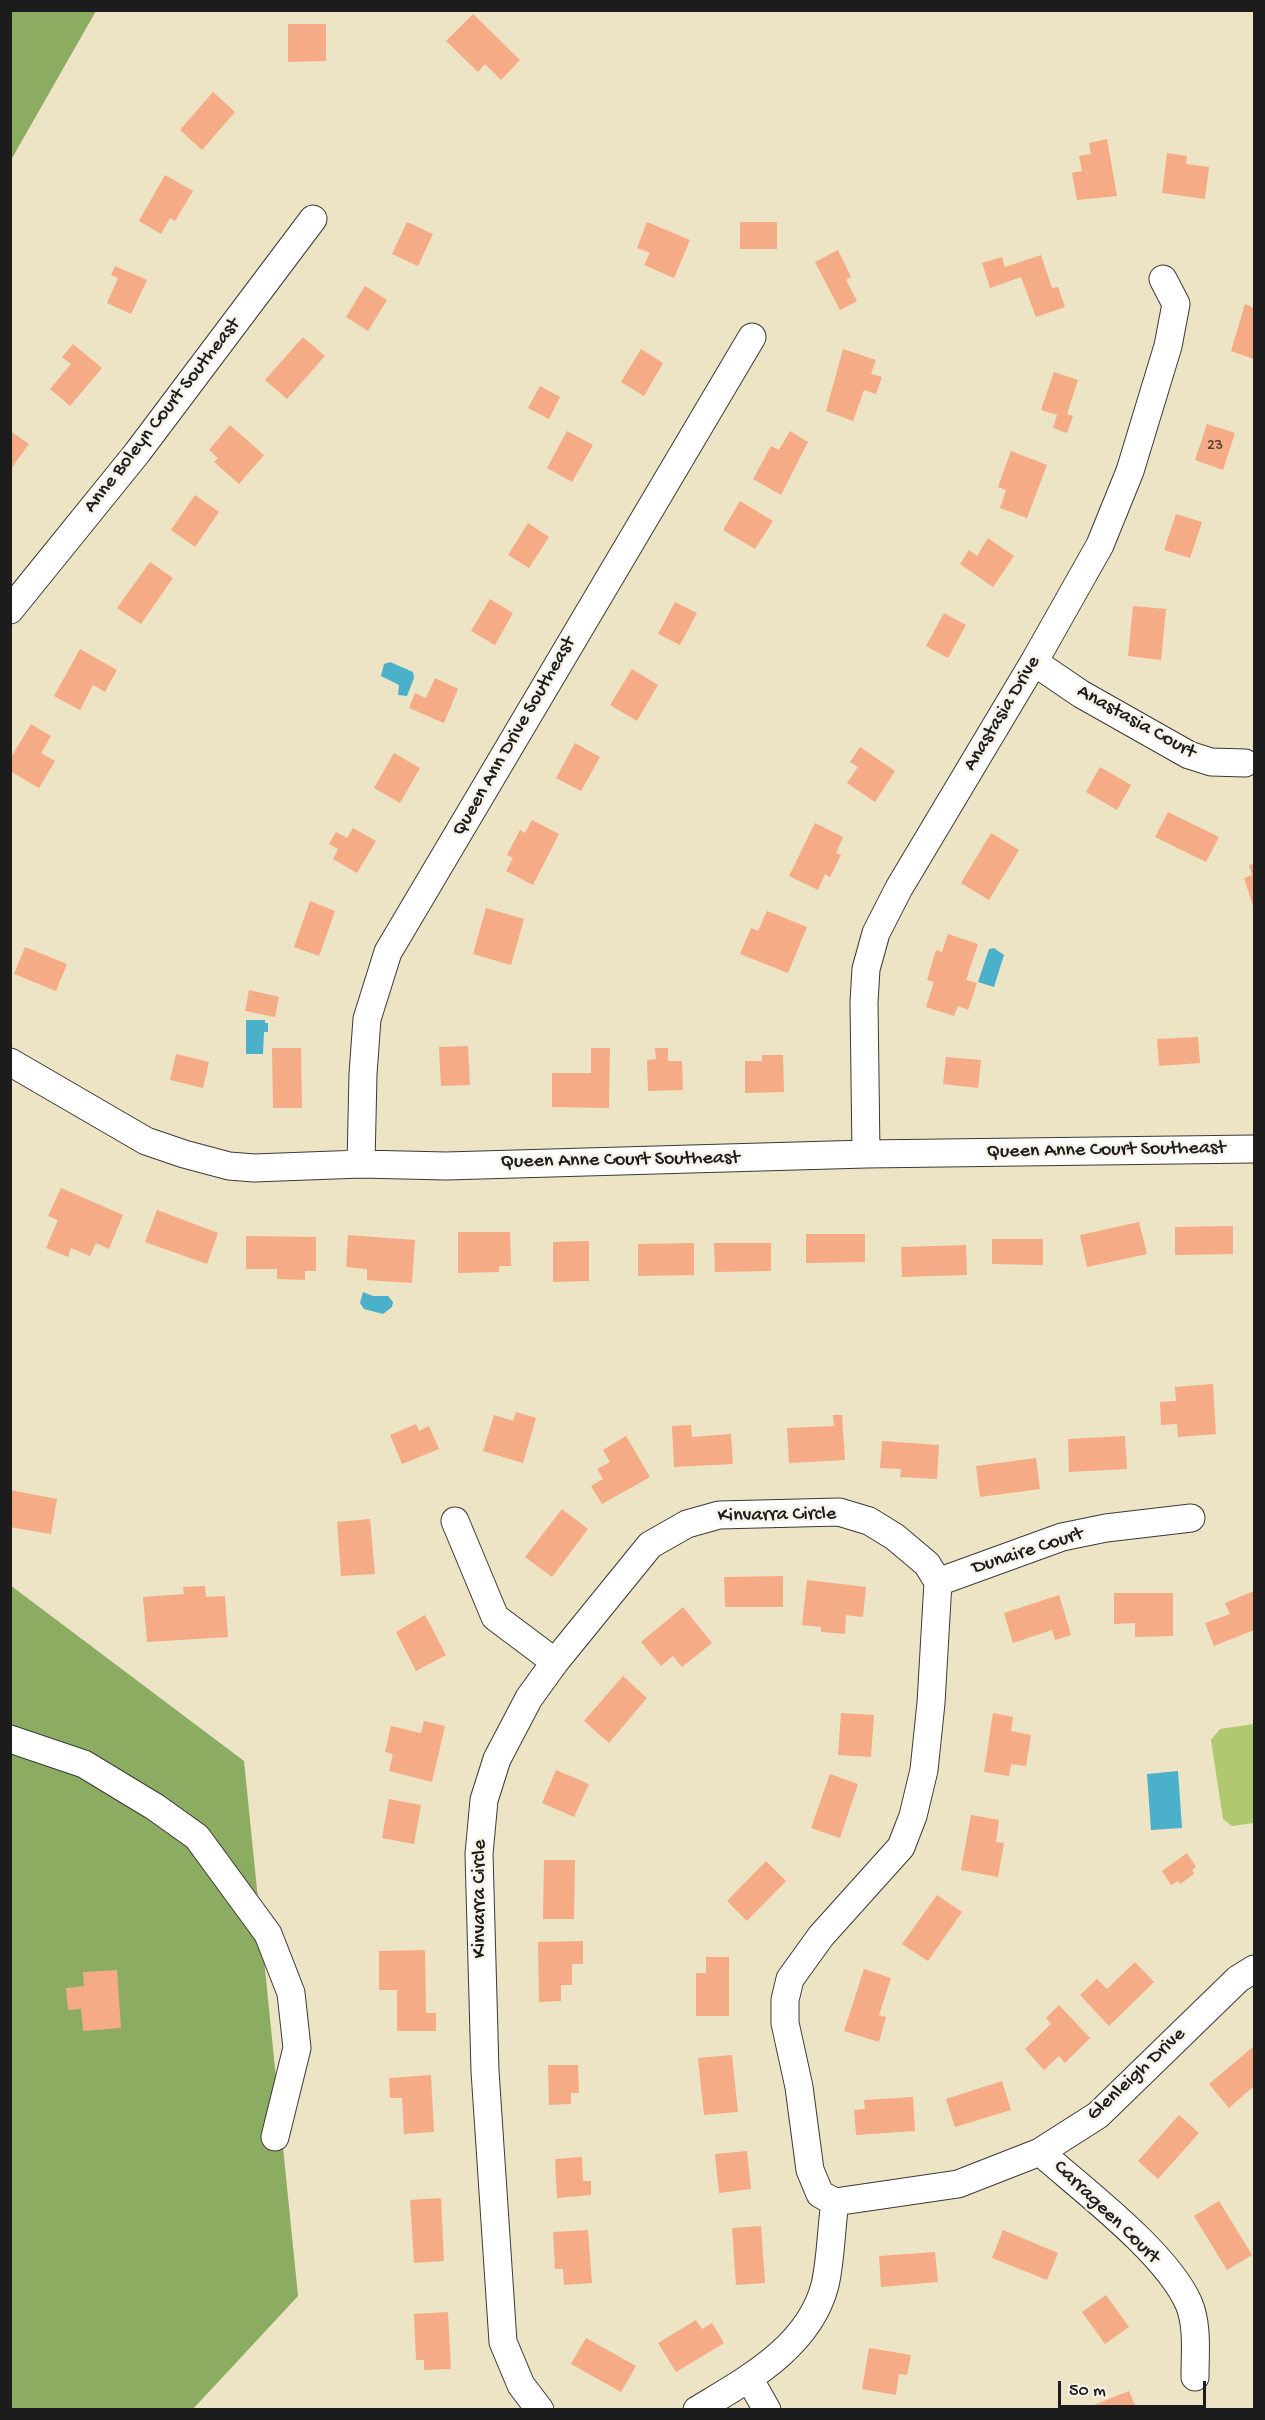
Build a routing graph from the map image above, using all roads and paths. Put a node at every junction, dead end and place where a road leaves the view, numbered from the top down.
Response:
1 (313, 219) dead end
2 (1163, 279) dead end
3 (752, 337) dead end
4 (10, 610) edge
5 (1034, 662) junction
6 (1245, 763) dead end
7 (10, 1062) edge
8 (1254, 1149) edge
9 (866, 1154) junction
10 (361, 1164) junction
11 (1191, 1518) dead end
12 (455, 1521) dead end
13 (938, 1582) junction
14 (555, 1662) junction
15 (10, 1739) edge
16 (1254, 1969) edge
17 (275, 2137) dead end
18 (1040, 2152) junction
19 (835, 2202) junction
20 (1195, 2377) dead end
21 (749, 2378) junction
22 (540, 2409) edge
23 (697, 2409) edge
24 (767, 2409) edge

1 - 4 street, Anne Boleyn Court Southeast
2 - 5 street, Anastasia Drive
3 - 10 street, Queen Ann Drive Southeast
5 - 6 street, Anastasia Court
5 - 9 street, Anastasia Drive
7 - 10 street, Queen Anne Court Southeast
8 - 9 street, Queen Anne Court Southeast
9 - 10 street, Queen Anne Court Southeast
11 - 13 street, Dunaire Court
12 - 14 street
13 - 14 street, Kinvarra Circle
13 - 19 street
14 - 22 street, Kinvarra Circle
15 - 17 street
16 - 18 street, Glenleigh Drive
18 - 19 street, Glenleigh Drive
18 - 20 street, Carrageen Court
19 - 21 street
21 - 23 street
21 - 24 street

